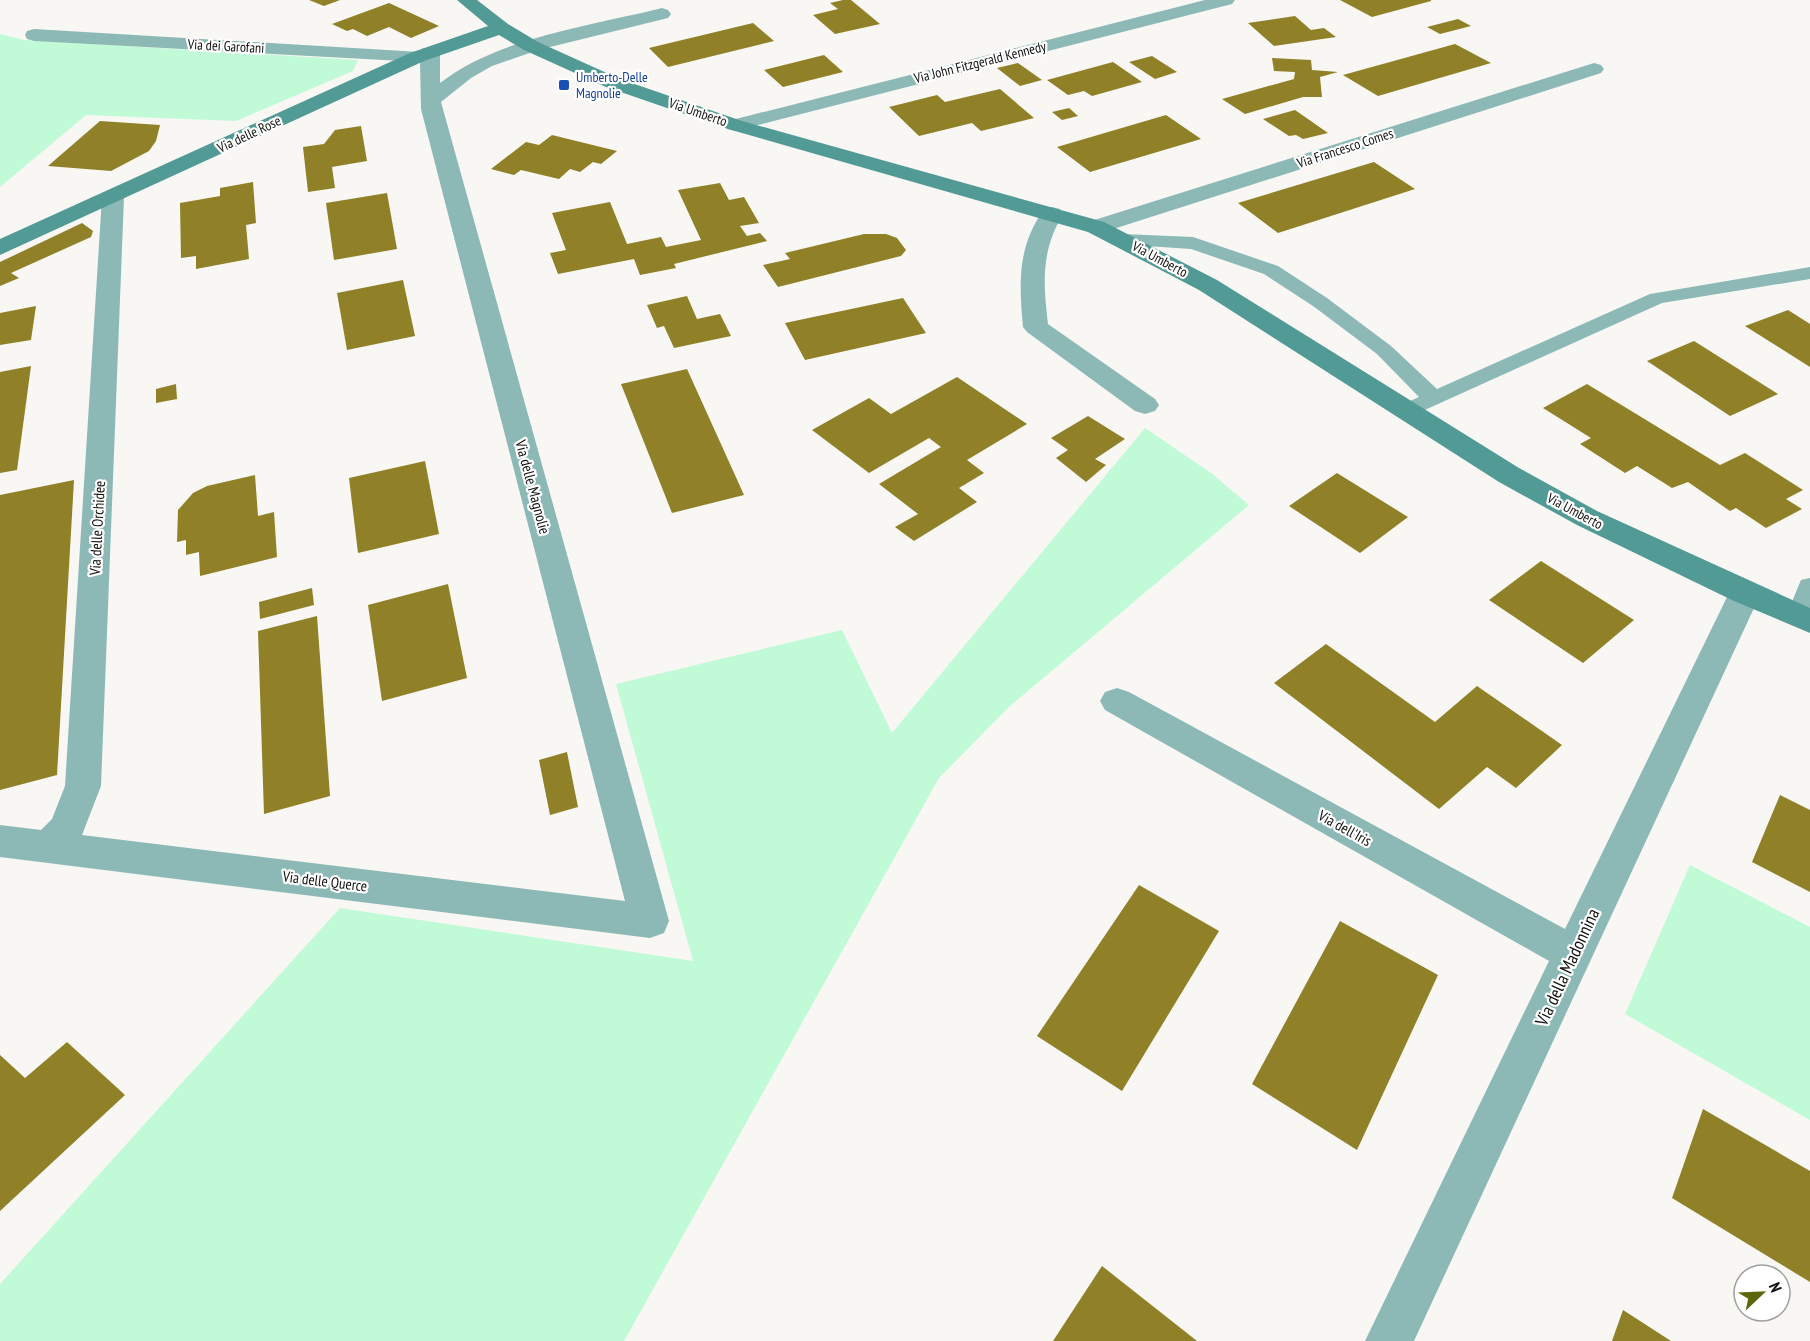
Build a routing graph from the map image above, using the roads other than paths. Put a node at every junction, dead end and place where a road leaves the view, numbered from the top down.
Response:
1 (466, 0) edge
2 (1226, 0) edge
3 (662, 15) dead end
4 (501, 28) junction
5 (34, 35) dead end
6 (531, 46) junction
7 (423, 55) junction
8 (1594, 69) dead end
9 (431, 100) junction
10 (735, 125) junction
11 (113, 197) junction
12 (1052, 214) junction
13 (1096, 227) junction
14 (1123, 240) junction
15 (0, 248) edge
16 (1810, 273) edge
17 (1434, 399) junction
18 (1145, 405) dead end
19 (1407, 411) junction
20 (1810, 587) edge
21 (1745, 593) junction
22 (1804, 618) edge
23 (1117, 701) dead end
24 (0, 842) edge
25 (47, 848) junction
26 (650, 921) joint
27 (1573, 954) junction
28 (1389, 1341) edge

1 - 4 main road, Via Umberto
2 - 10 street, Via John Fitzgerald Kennedy
3 - 6 street
4 - 6 main road, Via Umberto
4 - 7 main road, Via delle Rose
5 - 7 street, Via dei Garofani
6 - 9 street
6 - 10 main road, Via Umberto
7 - 9 street, Via delle Magnolie
7 - 11 main road, Via delle Rose
8 - 13 street, Via Francesco Comes
9 - 26 street, Via delle Magnolie
10 - 12 main road, Via Umberto
11 - 15 main road, Via delle Rose
11 - 25 street, Via delle Orchidee
12 - 13 main road, Via Umberto
12 - 18 street
13 - 14 main road, Via Umberto
14 - 17 lane
14 - 19 main road, Via Umberto
16 - 17 lane
17 - 19 lane
19 - 21 main road, Via Umberto
20 - 22 lane
21 - 22 main road, Via Umberto
21 - 27 street, Via della Madonnina
23 - 27 street, Via dell'Iris
24 - 25 street, Via delle Querce
25 - 26 street, Via delle Querce
27 - 28 street, Via della Madonnina

